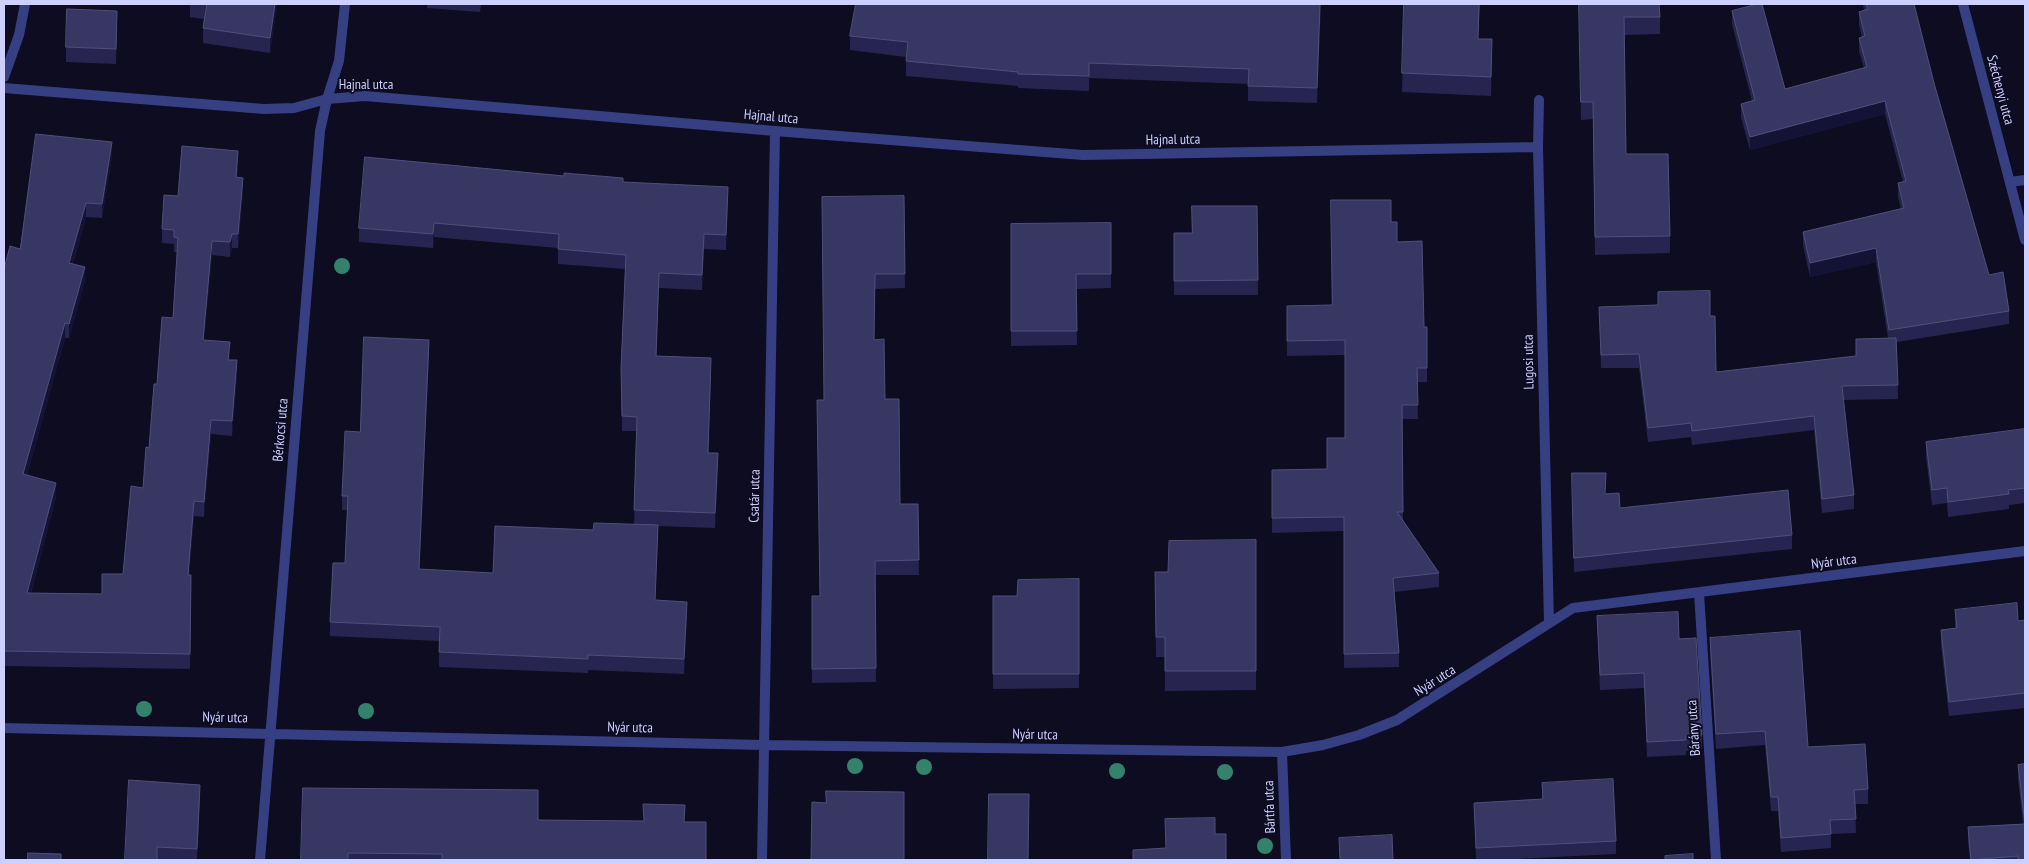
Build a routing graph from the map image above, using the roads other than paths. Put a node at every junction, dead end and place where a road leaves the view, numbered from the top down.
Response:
1 (24, 4) edge
2 (345, 4) edge
3 (1963, 4) edge
4 (4, 77) edge
5 (4, 88) edge
6 (327, 99) junction
7 (1538, 100) dead end
8 (775, 132) junction
9 (1538, 147) junction
10 (2025, 180) edge
11 (2010, 182) junction
12 (2025, 240) edge
13 (2025, 551) edge
14 (1699, 593) junction
15 (1549, 623) junction
16 (4, 728) edge
17 (269, 733) junction
18 (764, 745) junction
19 (1282, 752) junction
20 (260, 860) edge
21 (762, 860) edge
22 (1286, 860) edge
23 (1716, 860) edge

1 - 4 street
2 - 6 street, Bérkocsi utca
3 - 11 street, Széchenyi utca
5 - 6 street, Hajnal utca
6 - 8 street, Hajnal utca
6 - 17 street, Bérkocsi utca
7 - 9 street, Lugosi utca
8 - 9 street, Hajnal utca
8 - 18 street, Csatár utca
9 - 15 street, Lugosi utca
10 - 11 street
11 - 12 street, Széchenyi utca
13 - 14 street, Nyár utca
14 - 15 street, Nyár utca
14 - 23 street, Bárány utca
15 - 19 street, Nyár utca
16 - 17 street, Nyár utca
17 - 18 street, Nyár utca
17 - 20 street, Bérkocsi utca
18 - 19 street, Nyár utca
18 - 21 street, Csatár utca
19 - 22 street, Bártfa utca

